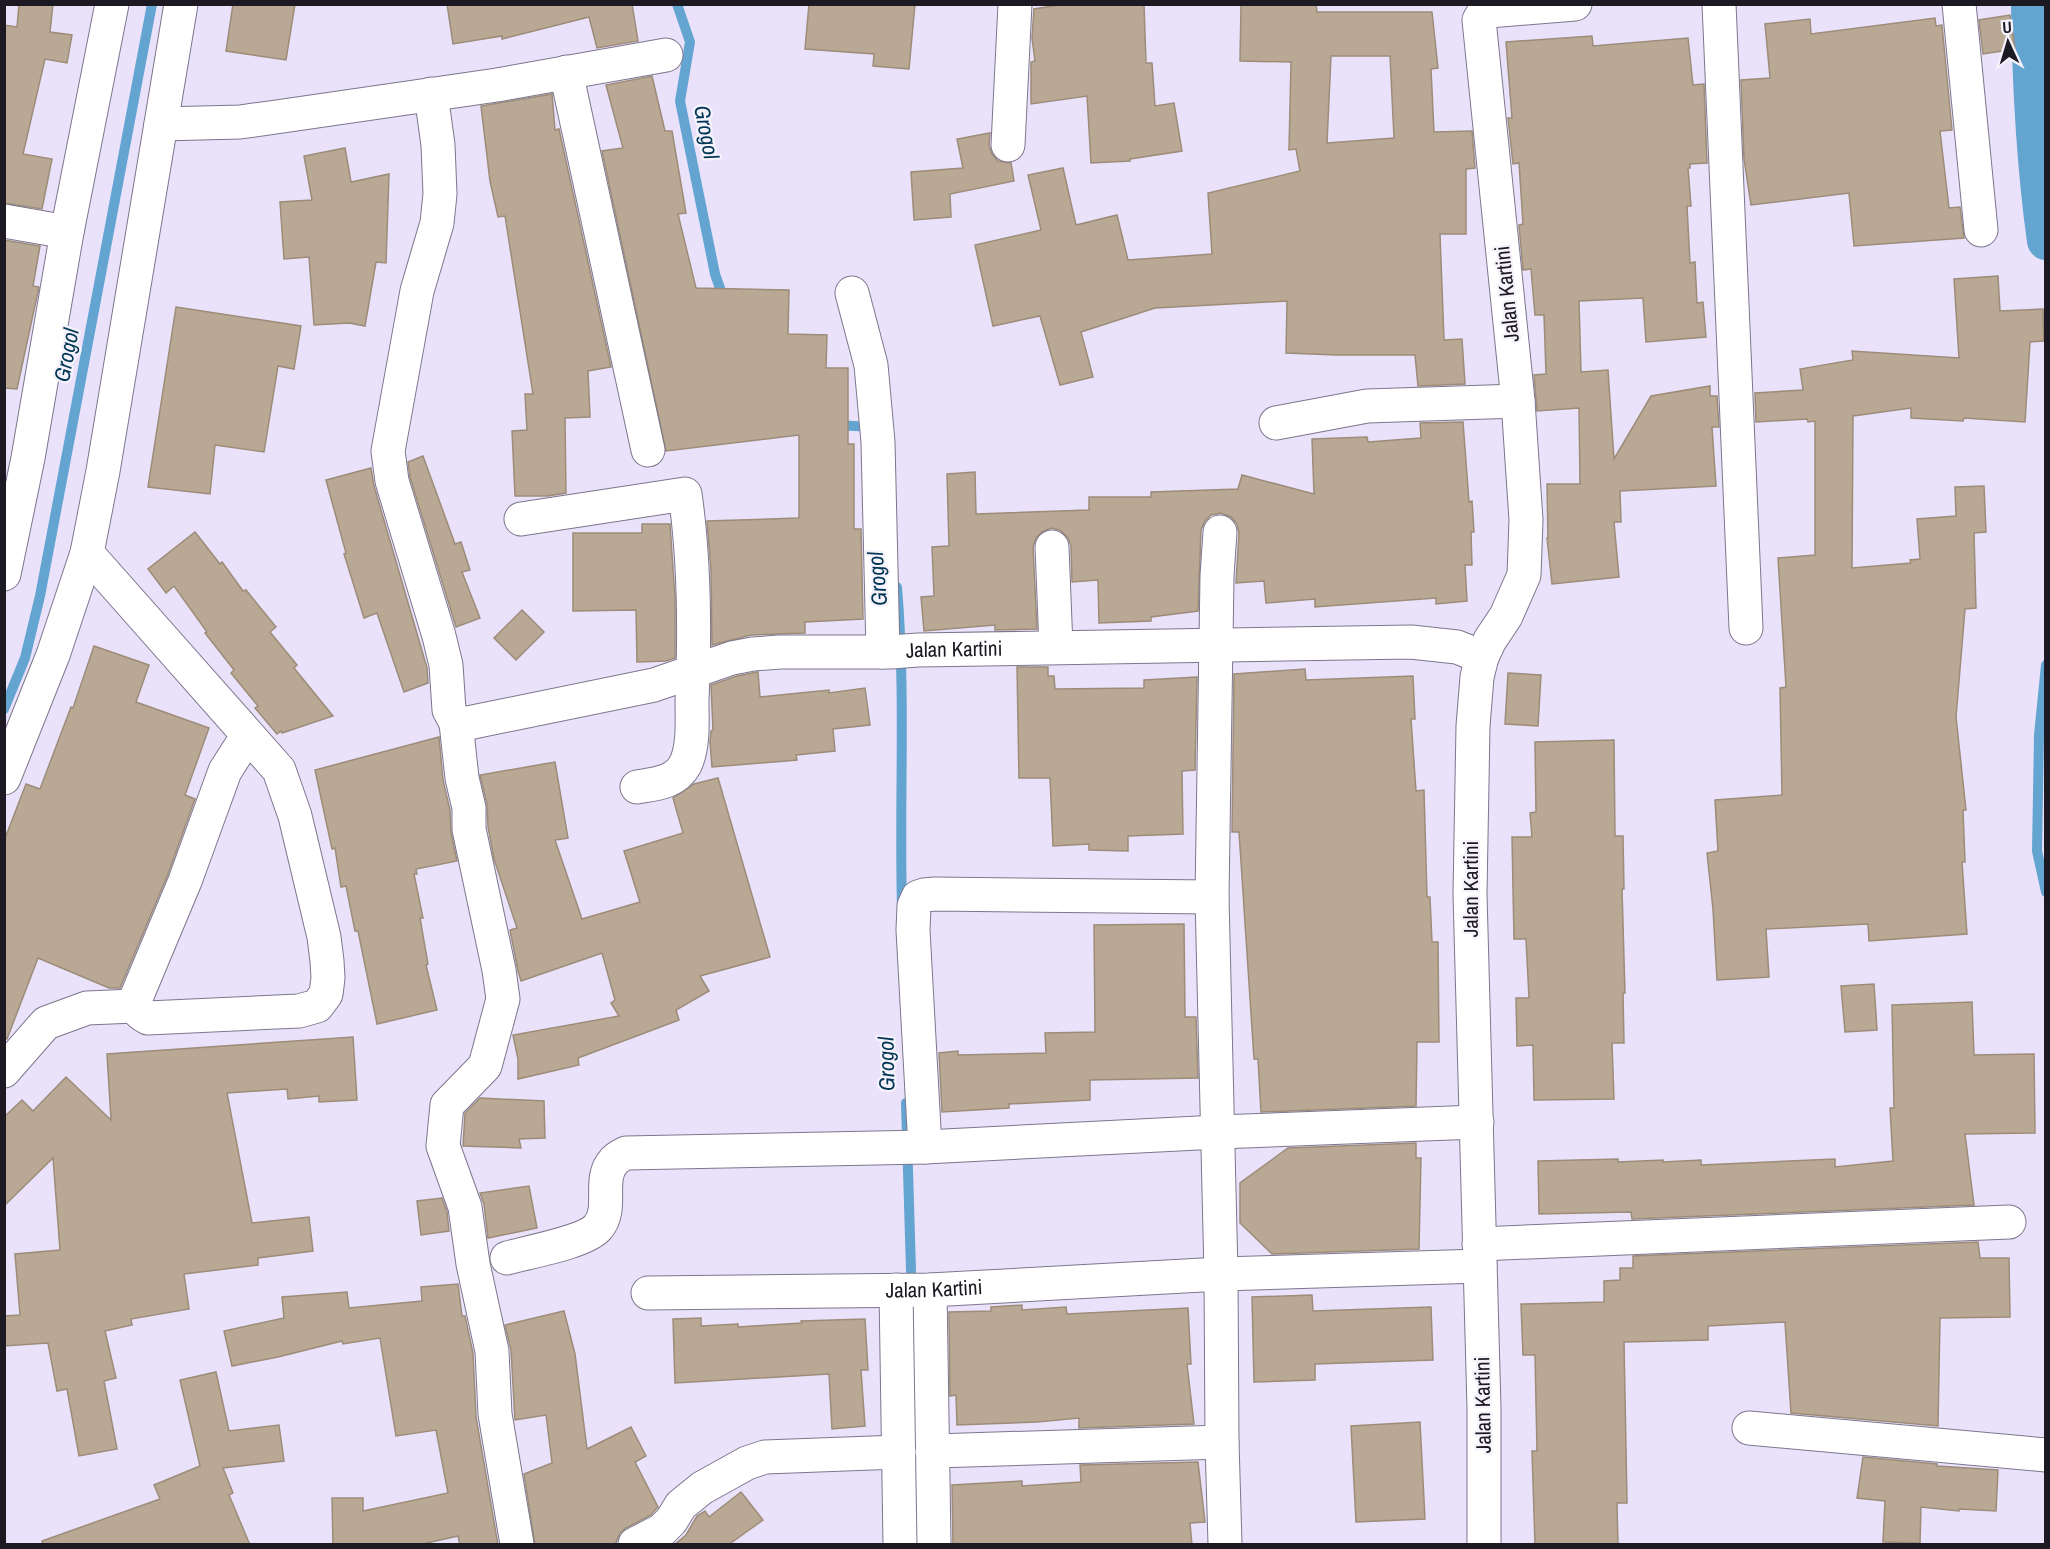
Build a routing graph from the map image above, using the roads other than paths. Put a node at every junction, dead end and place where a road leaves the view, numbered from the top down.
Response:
1 (112, 4) edge
2 (181, 4) edge
3 (1015, 4) edge
4 (1575, 4) edge
5 (1719, 4) edge
6 (1959, 4) edge
7 (666, 55) dead end
8 (566, 72) junction
9 (431, 94) junction
10 (160, 124) junction
11 (1008, 145) dead end
12 (4, 220) edge
13 (1981, 230) dead end
14 (67, 232) junction
15 (852, 293) dead end
16 (1518, 401) junction
17 (1276, 423) dead end
18 (648, 450) dead end
19 (16, 456) edge
20 (521, 519) dead end
21 (1220, 532) dead end
22 (1052, 547) dead end
23 (87, 553) junction
24 (4, 574) edge
25 (1746, 628) dead end
26 (1218, 645) junction
27 (1056, 647) junction
28 (897, 652) junction
29 (1482, 657) junction
30 (693, 672) junction
31 (454, 719) junction
32 (248, 735) junction
33 (4, 778) edge
34 (637, 787) dead end
35 (1212, 897) junction
36 (135, 1006) junction
37 (4, 1071) edge
38 (1477, 1122) junction
39 (1218, 1132) junction
40 (912, 1147) junction
41 (2009, 1222) dead end
42 (1480, 1255) junction
43 (507, 1258) dead end
44 (1221, 1274) junction
45 (896, 1290) junction
46 (930, 1290) junction
47 (648, 1293) dead end
48 (1749, 1428) dead end
49 (1222, 1442) junction
50 (934, 1451) junction
51 (899, 1452) junction
52 (2040, 1455) edge
53 (517, 1545) edge
54 (635, 1545) edge
55 (900, 1545) edge
56 (934, 1545) edge
57 (1224, 1545) edge
58 (1484, 1545) edge

1 - 14 street
2 - 10 street
3 - 11 street
4 - 16 street, Jalan Kartini
5 - 25 street
6 - 13 street
7 - 8 street
8 - 9 street
8 - 18 street
9 - 10 street
9 - 31 street
10 - 23 street
12 - 14 street
14 - 19 street
15 - 28 street
16 - 17 street
16 - 29 street, Jalan Kartini
19 - 24 street
20 - 30 street
21 - 26 street
22 - 27 street
23 - 32 street
23 - 33 street
26 - 27 street, Jalan Kartini
26 - 29 street, Jalan Kartini
26 - 35 street
27 - 28 street, Jalan Kartini
28 - 30 street, Jalan Kartini
29 - 38 street, Jalan Kartini
30 - 31 street, Jalan Kartini
30 - 34 street
31 - 53 street
32 - 36 street
32 - 36 street
35 - 39 street
35 - 40 street
36 - 37 street
38 - 39 street
38 - 42 street, Jalan Kartini
39 - 40 street
39 - 44 street
40 - 43 street
41 - 42 street
42 - 44 street, Jalan Kartini
42 - 58 street, Jalan Kartini
44 - 46 street, Jalan Kartini
44 - 49 street
45 - 46 street, Jalan Kartini
45 - 47 street, Jalan Kartini
45 - 51 street
46 - 50 street
48 - 52 street
49 - 50 street
49 - 57 street
50 - 56 street
51 - 54 street
51 - 55 street

